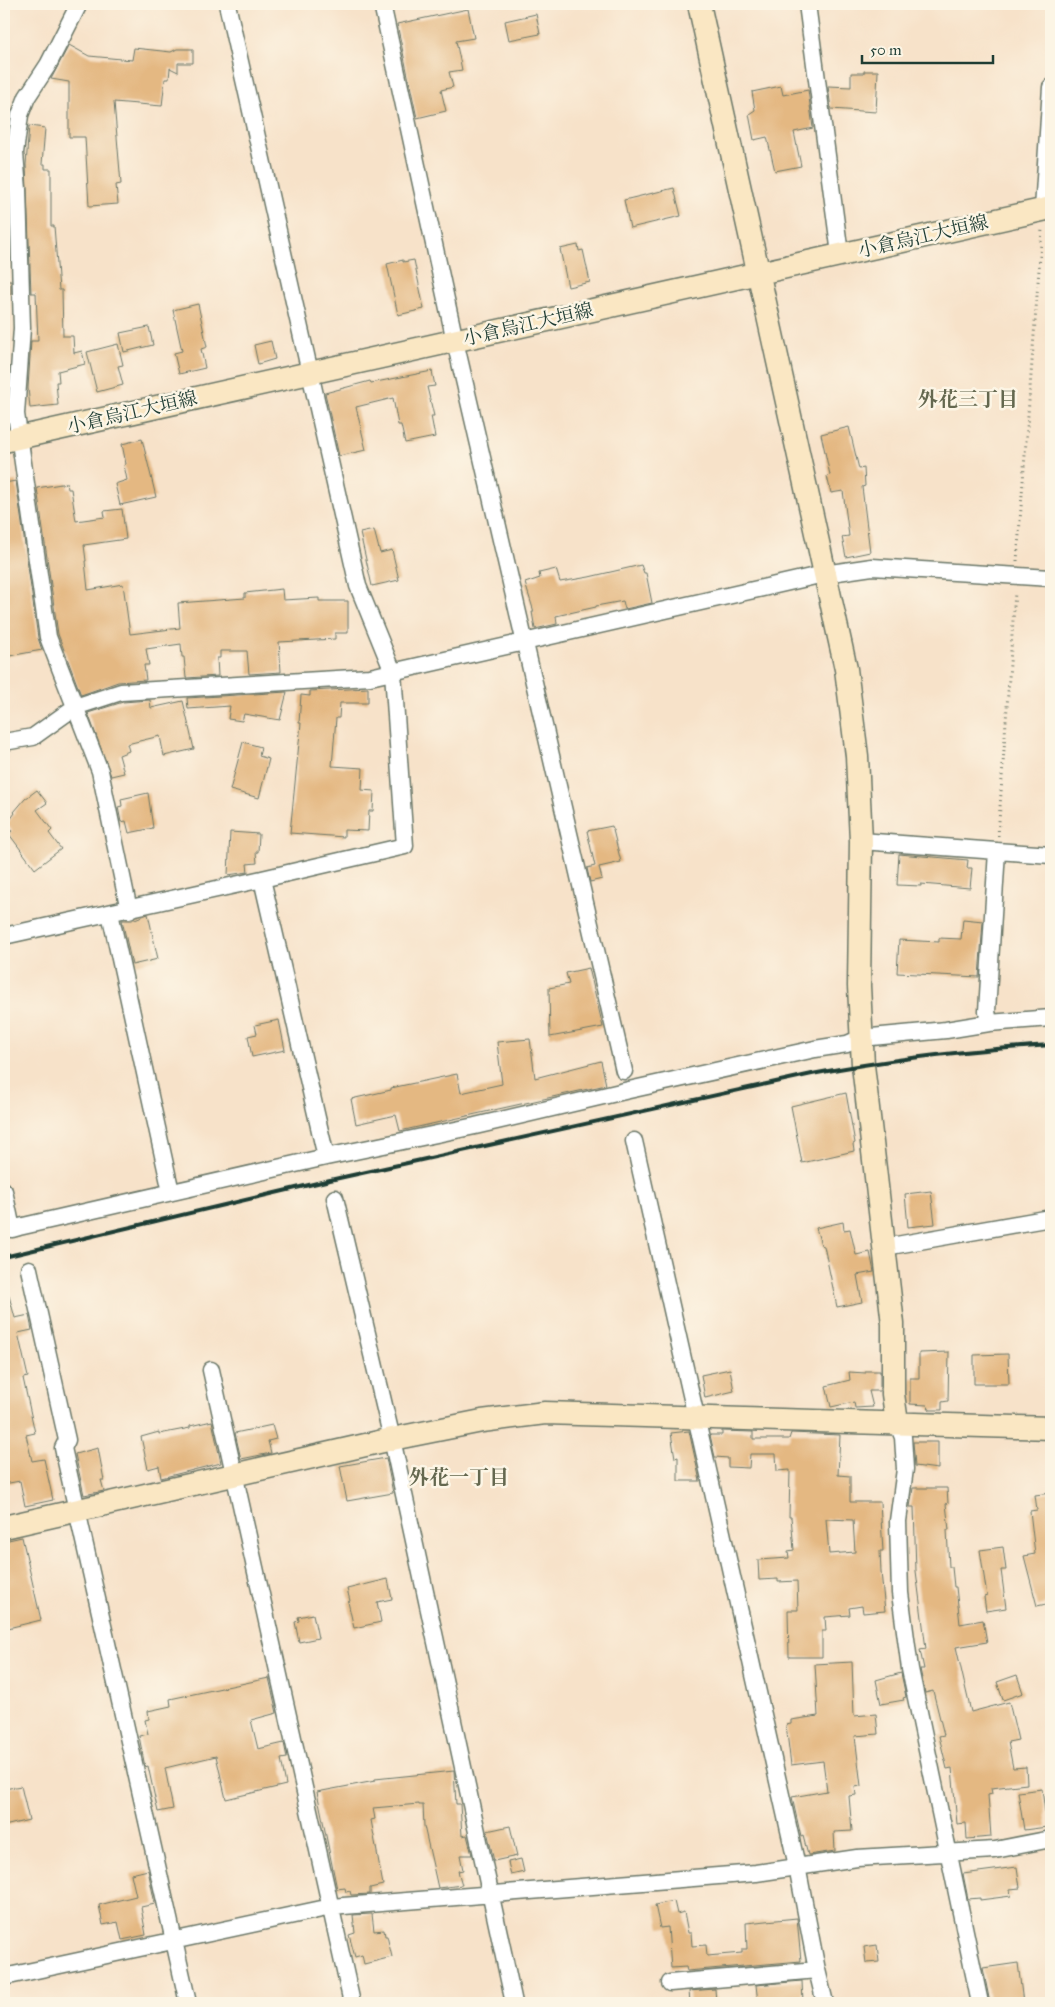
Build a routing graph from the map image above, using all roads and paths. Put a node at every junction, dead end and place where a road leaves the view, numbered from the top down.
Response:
1 (79, 4) edge
2 (228, 4) edge
3 (382, 4) edge
4 (699, 4) edge
5 (807, 4) edge
6 (1051, 88) edge
7 (1047, 208) edge
8 (840, 254) junction
9 (758, 272) junction
10 (455, 341) junction
11 (310, 373) junction
12 (11, 439) edge
13 (824, 574) junction
14 (1016, 576) junction
15 (1051, 578) edge
16 (525, 642) junction
17 (393, 672) junction
18 (75, 707) junction
19 (4, 742) edge
20 (861, 841) junction
21 (997, 851) junction
22 (1051, 855) edge
23 (262, 879) junction
24 (129, 910) junction
25 (110, 914) junction
26 (4, 936) edge
27 (1051, 1018) edge
28 (989, 1023) junction
29 (861, 1038) junction
30 (624, 1071) dead end
31 (634, 1142) dead end
32 (326, 1157) junction
33 (4, 1191) edge
34 (171, 1192) junction
35 (336, 1198) dead end
36 (1051, 1218) edge
37 (885, 1247) junction
38 (29, 1269) dead end
39 (211, 1370) dead end
40 (696, 1416) junction
41 (897, 1423) junction
42 (1051, 1428) edge
43 (392, 1439) junction
44 (234, 1475) junction
45 (78, 1510) junction
46 (4, 1527) edge
47 (1051, 1839) edge
48 (948, 1853) junction
49 (797, 1866) junction
50 (490, 1893) junction
51 (331, 1907) junction
52 (174, 1940) junction
53 (817, 1970) junction
54 (4, 1977) edge
55 (670, 1983) dead end
56 (188, 2003) edge
57 (352, 2003) edge
58 (514, 2003) edge
59 (826, 2003) edge
60 (980, 2003) edge

1 - 12 street
2 - 11 street
3 - 10 street
4 - 9 street
5 - 8 street
6 - 7 street
7 - 8 street, 小倉烏江大垣線
7 - 14 path
8 - 9 street, 小倉烏江大垣線
9 - 10 street, 小倉烏江大垣線
9 - 13 street
10 - 11 street, 小倉烏江大垣線
10 - 16 street
11 - 12 street, 小倉烏江大垣線
11 - 17 street
12 - 18 street
13 - 14 street
13 - 16 street
13 - 20 street
14 - 15 street
14 - 21 path
16 - 17 street
16 - 30 street
17 - 18 street
17 - 23 street
18 - 19 street
18 - 24 street
20 - 21 street
20 - 29 street
21 - 22 street
21 - 28 street
23 - 24 street
23 - 32 street
24 - 25 street
25 - 26 street
25 - 34 street
27 - 28 street
28 - 29 street
29 - 32 street
29 - 37 street
31 - 40 street
32 - 34 street
33 - 34 street
35 - 43 street
36 - 37 street
37 - 41 street
38 - 45 street
39 - 44 street
40 - 41 street
40 - 43 street
40 - 49 street
41 - 42 street
41 - 48 street
43 - 44 street
43 - 50 street
44 - 45 street
44 - 51 street
45 - 46 street
45 - 52 street
47 - 48 street
48 - 49 street
48 - 60 street
49 - 50 street
49 - 53 street
50 - 51 street
50 - 58 street
51 - 52 street
51 - 57 street
52 - 54 street
52 - 56 street
53 - 55 street
53 - 59 street

